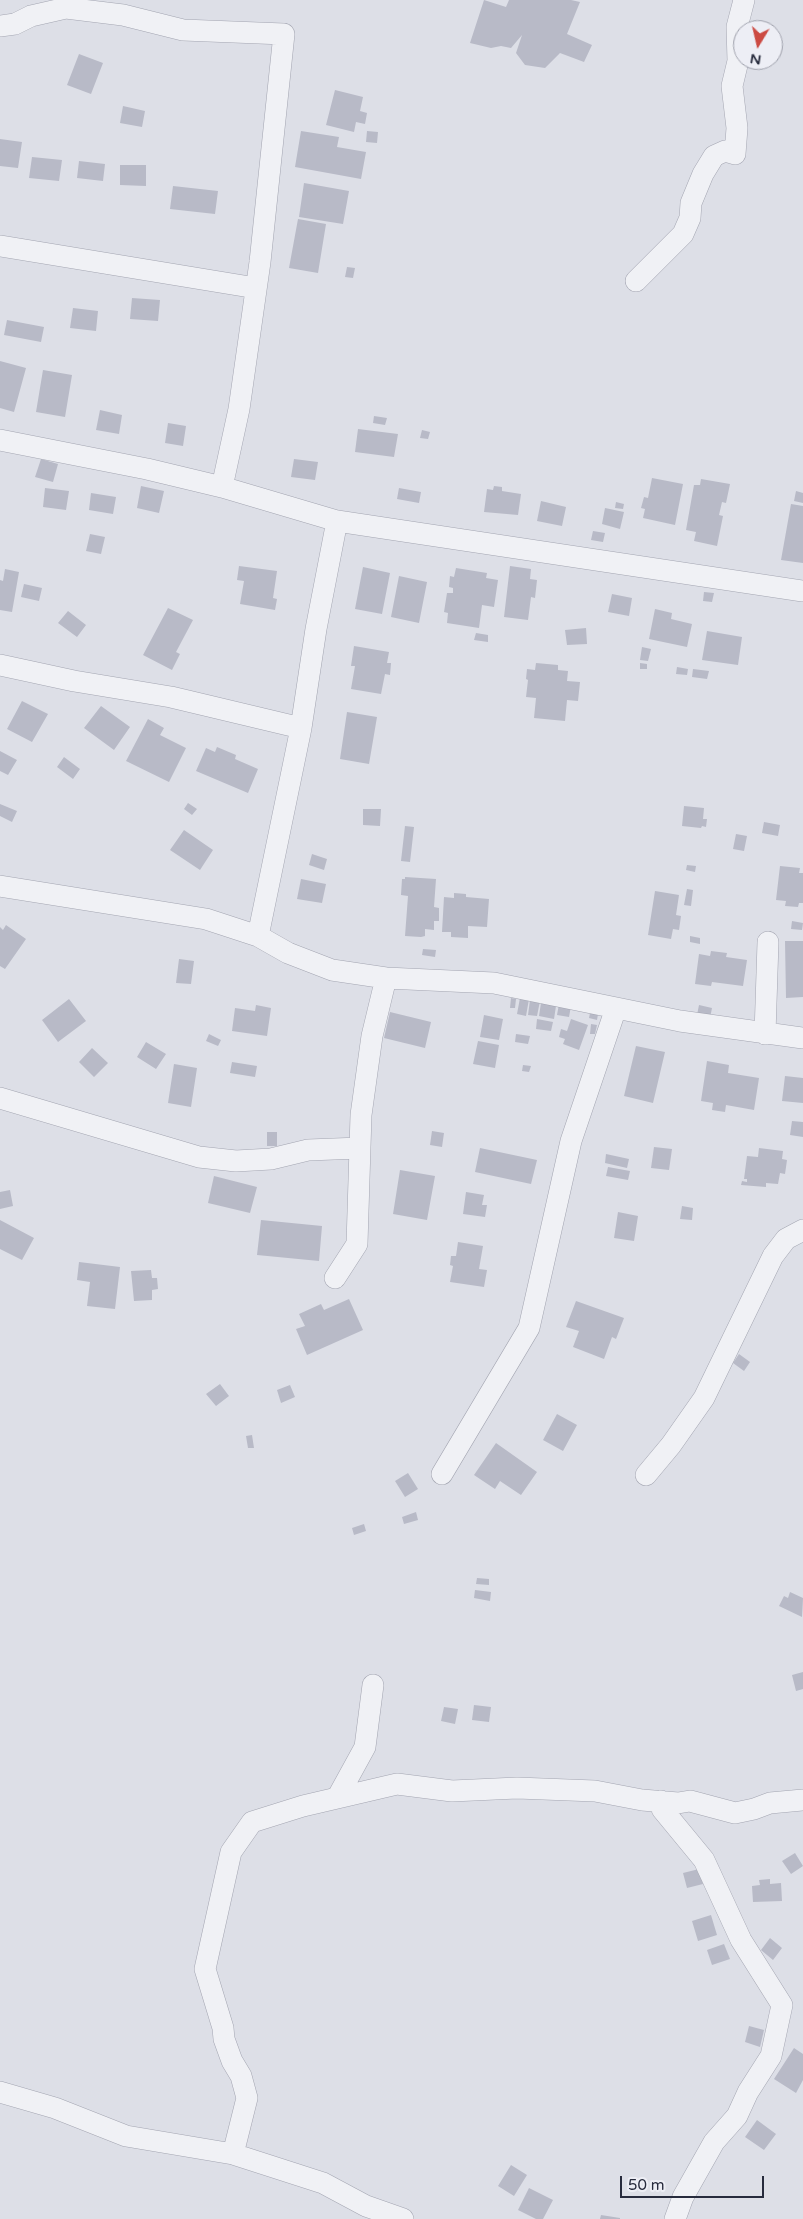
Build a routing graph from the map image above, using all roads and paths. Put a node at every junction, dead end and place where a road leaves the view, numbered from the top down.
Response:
1 (744, 0) edge
2 (0, 26) edge
3 (1, 246) edge
4 (636, 281) dead end
5 (256, 288) junction
6 (0, 440) edge
7 (222, 487) junction
8 (337, 521) junction
9 (803, 591) edge
10 (0, 665) edge
11 (301, 728) junction
12 (0, 886) edge
13 (258, 936) junction
14 (768, 942) dead end
15 (386, 978) junction
16 (616, 1008) junction
17 (765, 1034) junction
18 (803, 1038) edge
19 (0, 1098) edge
20 (360, 1148) junction
21 (803, 1230) edge
22 (335, 1278) dead end
23 (442, 1474) dead end
24 (646, 1475) dead end
25 (373, 1685) dead end
26 (337, 1798) junction
27 (803, 1800) edge
28 (661, 1801) junction
29 (0, 2092) edge
30 (233, 2154) junction
31 (367, 2213) edge
32 (403, 2219) edge
33 (674, 2219) edge

1 - 4 street
2 - 5 street
3 - 5 street
5 - 7 street
6 - 7 street
7 - 8 street
8 - 9 street
8 - 11 street
10 - 11 street
11 - 13 street
12 - 13 street
13 - 15 street
14 - 17 street
15 - 16 street
15 - 20 street
16 - 17 street
16 - 23 street
17 - 18 street
19 - 20 street
20 - 22 street
21 - 24 street
25 - 26 street
26 - 28 street
26 - 30 street
27 - 28 street
28 - 33 street
29 - 30 street
30 - 31 street
31 - 32 street

